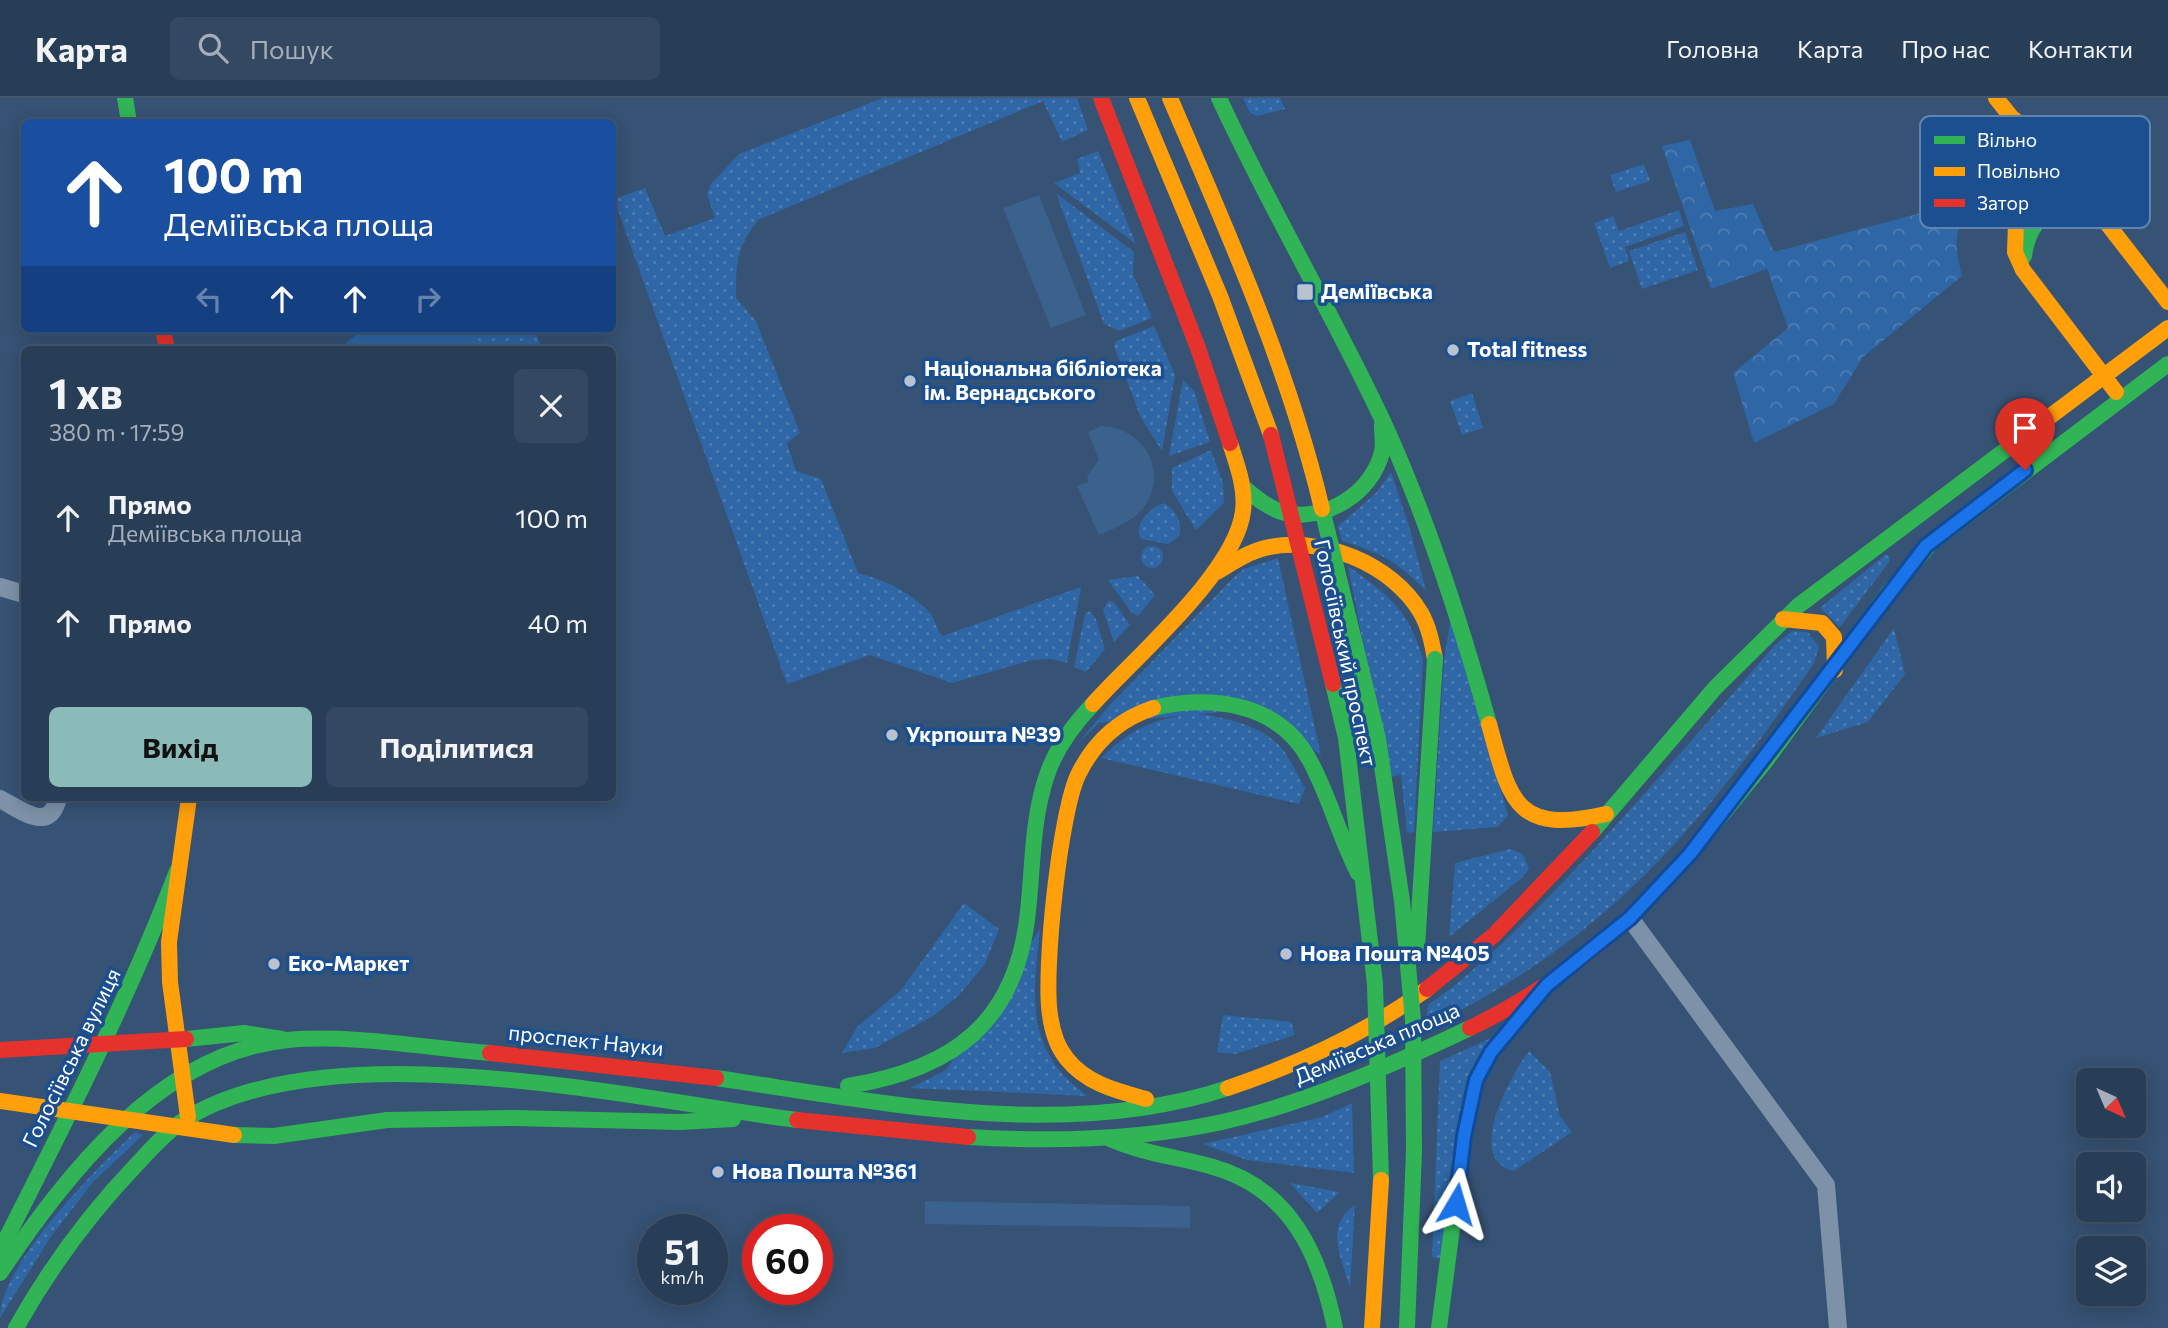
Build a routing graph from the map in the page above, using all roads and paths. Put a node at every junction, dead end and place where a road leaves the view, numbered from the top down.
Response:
1 (125, 98) edge
2 (1101, 98) edge
3 (1137, 98) edge
4 (1170, 98) edge
5 (1219, 98) edge
6 (1996, 98) edge
7 (2010, 116) edge
8 (128, 119) edge
9 (2016, 228) edge
10 (2031, 228) edge
11 (2111, 228) edge
12 (2023, 270) junction
13 (2168, 302) edge
14 (2168, 328) edge
15 (2168, 364) edge
16 (2104, 376) junction
17 (2122, 398) junction
18 (1381, 419) junction
19 (1243, 487) junction
20 (1212, 575) junction
21 (1449, 583) junction
22 (0, 587) edge
23 (21, 593) edge
24 (1783, 619) junction
25 (1435, 659) junction
26 (1835, 670) junction
27 (0, 799) edge
28 (57, 801) edge
29 (189, 801) edge
30 (1605, 814) junction
31 (177, 872) junction
32 (1366, 892) junction
33 (1630, 918) junction
34 (1547, 985) junction
35 (1413, 1020) junction
36 (178, 1039) junction
37 (289, 1040) junction
38 (103, 1044) junction
39 (0, 1050) edge
40 (186, 1077) junction
41 (807, 1091) junction
42 (0, 1101) edge
43 (1166, 1103) junction
44 (770, 1116) junction
45 (188, 1117) junction
46 (1110, 1139) junction
47 (0, 1260) edge
48 (0, 1273) edge
49 (16, 1328) edge
50 (1335, 1328) edge
51 (1372, 1328) edge
52 (1407, 1328) edge
53 (1439, 1328) edge
54 (1838, 1328) edge

1 - 8 main road
2 - 19 main road
3 - 32 main road, Голосіївський проспект, bridge
4 - 35 main road, Голосіївський проспект, bridge
5 - 18 main road
6 - 7 main road
9 - 12 main road
10 - 12 main road
11 - 13 main road
12 - 16 main road
14 - 16 main road, Деміївська площа
15 - 17 main road, Деміївська площа
16 - 17 main road
16 - 24 main road, Деміївська площа
17 - 26 main road, Деміївська площа
18 - 19 main road
18 - 21 main road
19 - 20 main road
20 - 25 main road
20 - 41 main road
21 - 25 main road
21 - 30 main road
22 - 23 street
24 - 26 main road
24 - 30 main road, Деміївська площа
25 - 35 main road, bridge
26 - 33 main road, Деміївська площа
27 - 28 street
29 - 31 main road, Голосіївська вулиця
30 - 43 main road, Деміївська площа
31 - 36 main road, Голосіївська вулиця
31 - 38 main road, Голосіївська вулиця
32 - 43 main road, bridge
32 - 51 main road, Голосіївський проспект, bridge
33 - 34 main road, Деміївська площа
33 - 54 street
34 - 46 main road, Деміївська площа
34 - 53 main road
35 - 52 main road, Голосіївський проспект, bridge
36 - 37 main road, проспект Науки
36 - 38 main road, проспект Науки
36 - 40 main road, Голосіївська вулиця
37 - 40 main road
37 - 41 main road, проспект Науки
38 - 39 main road, проспект Науки
38 - 47 main road, Голосіївська вулиця
40 - 45 main road, Голосіївська вулиця
40 - 48 main road
41 - 43 main road, проспект Науки
42 - 44 main road, bridge
44 - 45 main road
44 - 46 main road
45 - 49 main road
46 - 50 main road

